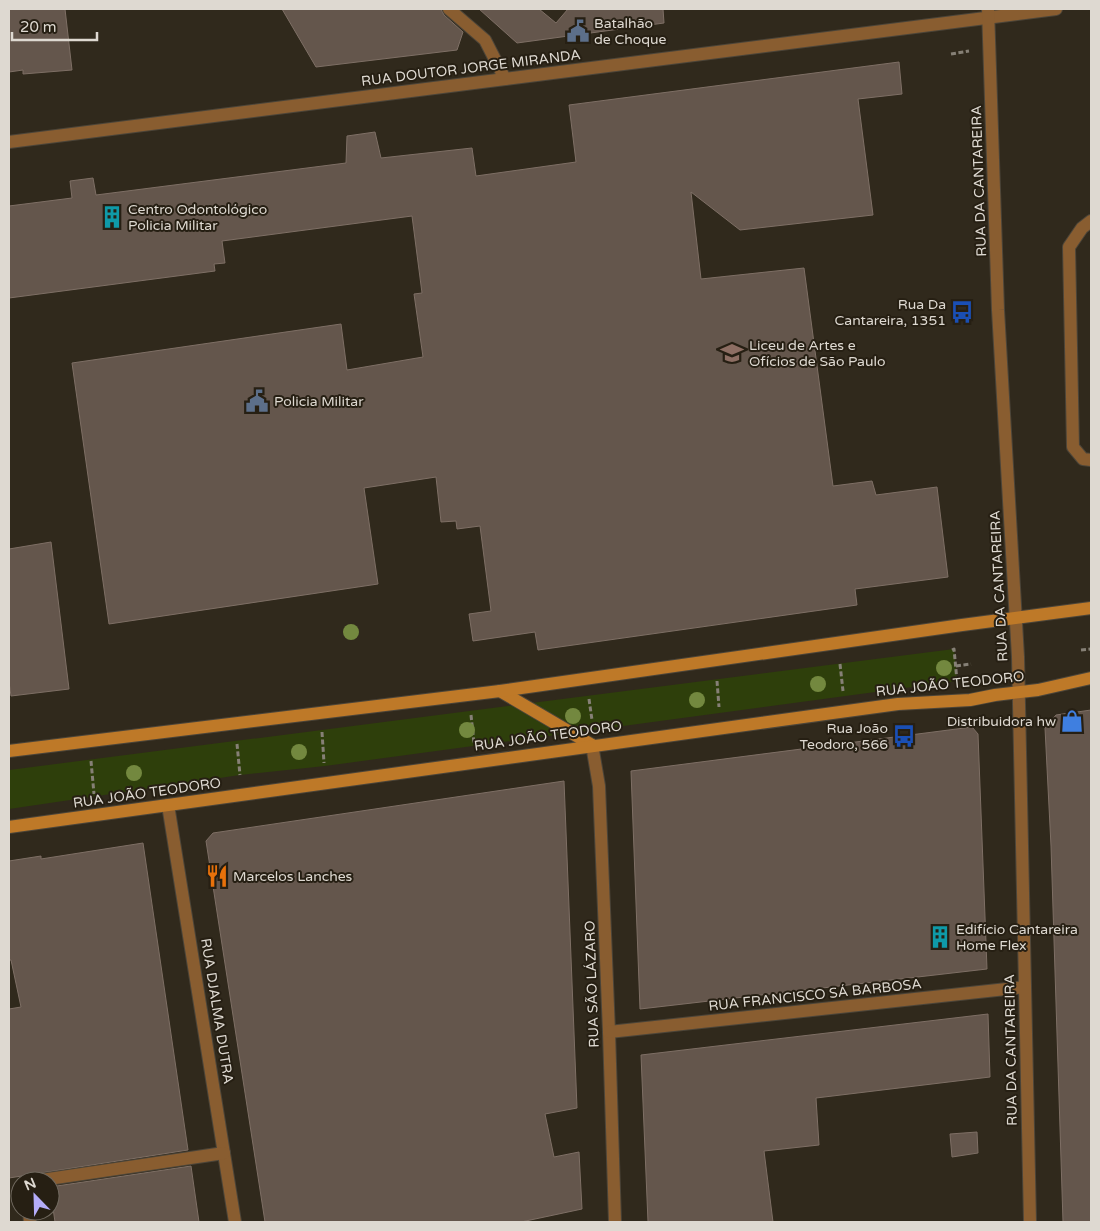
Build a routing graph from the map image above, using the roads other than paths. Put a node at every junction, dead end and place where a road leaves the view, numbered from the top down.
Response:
1 (449, 9) edge
2 (1056, 9) edge
3 (988, 13) edge
4 (505, 79) junction
5 (9, 142) edge
6 (1091, 221) edge
7 (1091, 460) edge
8 (1091, 608) edge
9 (1015, 618) junction
10 (1091, 678) edge
11 (500, 691) junction
12 (1018, 692) junction
13 (592, 745) junction
14 (9, 751) edge
15 (168, 805) junction
16 (9, 828) edge
17 (1025, 987) junction
18 (609, 1032) junction
19 (224, 1153) junction
20 (60, 1177) edge
21 (235, 1222) edge
22 (614, 1222) edge
23 (1030, 1222) edge

1 - 4 street
2 - 3 street, RUA DOUTOR JORGE MIRANDA
3 - 4 street, RUA DOUTOR JORGE MIRANDA
3 - 9 street, RUA DA CANTAREIRA
4 - 5 street, RUA DOUTOR JORGE MIRANDA
6 - 7 street
8 - 9 main road
9 - 11 main road
9 - 12 street, RUA DA CANTAREIRA
10 - 12 main road, RUA JOÃO TEODORO
11 - 13 main road
11 - 14 main road
12 - 13 main road, RUA JOÃO TEODORO
12 - 17 street, RUA DA CANTAREIRA
13 - 15 main road, RUA JOÃO TEODORO
13 - 18 street, RUA SÃO LÁZARO
15 - 16 main road, RUA JOÃO TEODORO
15 - 19 street, RUA DJALMA DUTRA
17 - 18 street, RUA FRANCISCO SÁ BARBOSA
17 - 23 street, RUA DA CANTAREIRA
18 - 22 street, RUA SÃO LÁZARO
19 - 20 street
19 - 21 street, RUA DJALMA DUTRA

